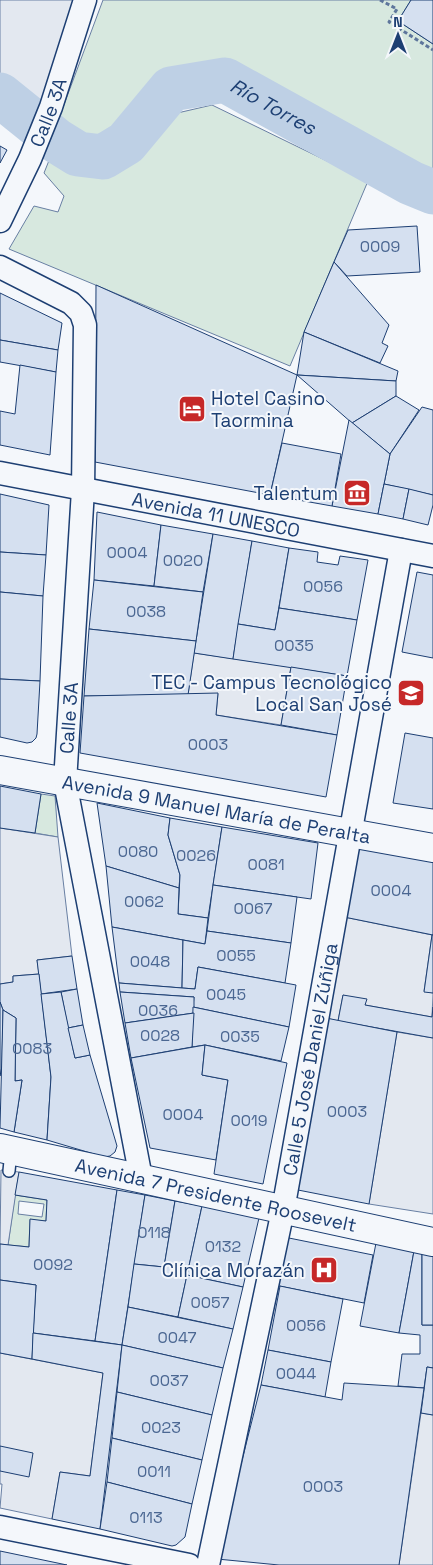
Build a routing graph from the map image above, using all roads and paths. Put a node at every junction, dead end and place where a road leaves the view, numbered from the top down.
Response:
1 (85, 0) edge
2 (380, 0) edge
3 (433, 50) edge
4 (0, 221) edge
5 (0, 267) edge
6 (0, 473) edge
7 (83, 490) junction
8 (401, 550) junction
9 (433, 556) edge
10 (0, 770) edge
11 (65, 782) junction
12 (350, 832) junction
13 (433, 848) edge
14 (7, 1157) edge
15 (141, 1178) junction
16 (283, 1210) junction
17 (433, 1242) edge
18 (0, 1528) edge
19 (189, 1565) edge
20 (208, 1565) edge

1 - 4 street, Calle 3A
2 - 3 path
5 - 7 street, Calle 3A
6 - 7 street, Avenida 11 UNESCO
7 - 8 street, Avenida 11 UNESCO
7 - 11 street, Calle 3A
8 - 9 street, Avenida 11 UNESCO
8 - 12 street, Calle 5 José Daniel Zúñiga
10 - 11 street, Avenida 9 Manuel María de Peralta
11 - 12 street, Avenida 9 Manuel María de Peralta
11 - 15 street, Calle 3A
12 - 13 street, Avenida 9 Manuel María de Peralta
12 - 16 street, Calle 5 José Daniel Zúñiga
14 - 15 street, Avenida 7 Presidente Roosevelt
15 - 16 street, Avenida 7 Presidente Roosevelt
16 - 17 street, Avenida 7 Presidente Roosevelt
16 - 20 street, Calle 5 José Daniel Zúñiga
18 - 19 street

